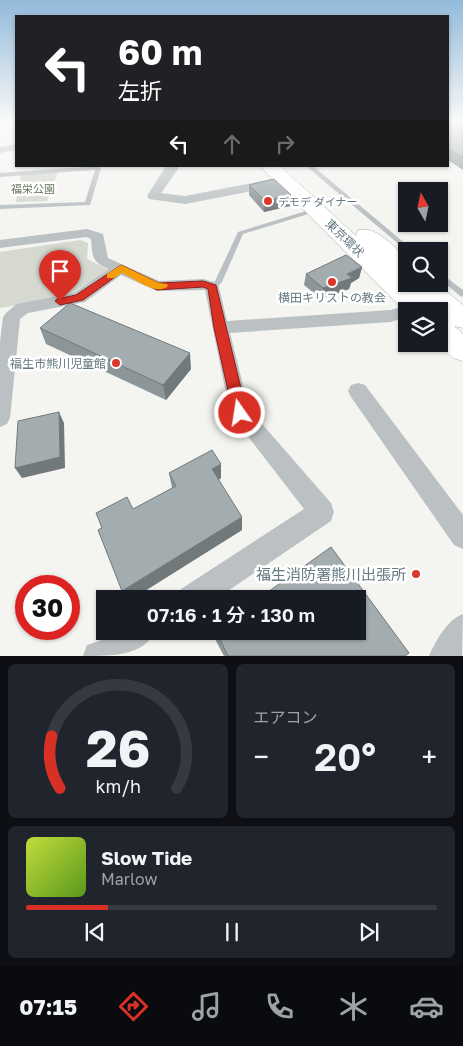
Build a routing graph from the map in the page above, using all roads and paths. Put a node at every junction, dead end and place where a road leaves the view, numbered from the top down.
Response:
1 (172, 167) edge
2 (310, 167) edge
3 (280, 171) edge
4 (0, 175) edge
5 (0, 207) edge
6 (316, 210) junction
7 (400, 242) edge
8 (0, 244) edge
9 (398, 264) edge
10 (121, 268) junction
11 (448, 282) edge
12 (212, 287) junction
13 (463, 294) edge
14 (420, 301) edge
15 (463, 320) edge
16 (220, 328) junction
17 (448, 336) edge
18 (463, 350) edge
19 (3, 367) edge
20 (358, 391) dead end
21 (0, 418) edge
22 (463, 536) edge
23 (205, 590) edge
24 (463, 628) edge
25 (128, 640) edge
26 (106, 655) edge
27 (444, 656) edge

1 - 3 street
2 - 7 lane
3 - 6 highway, 東京環状
3 - 9 highway, 東京環状
4 - 5 lane
6 - 12 lane
6 - 14 highway, 東京環状
8 - 10 street
10 - 12 street
10 - 19 street
11 - 13 lane
12 - 16 street
14 - 15 highway, 東京環状
14 - 16 street
16 - 23 street
17 - 18 highway
19 - 21 street
20 - 22 street
24 - 27 street
25 - 26 street

